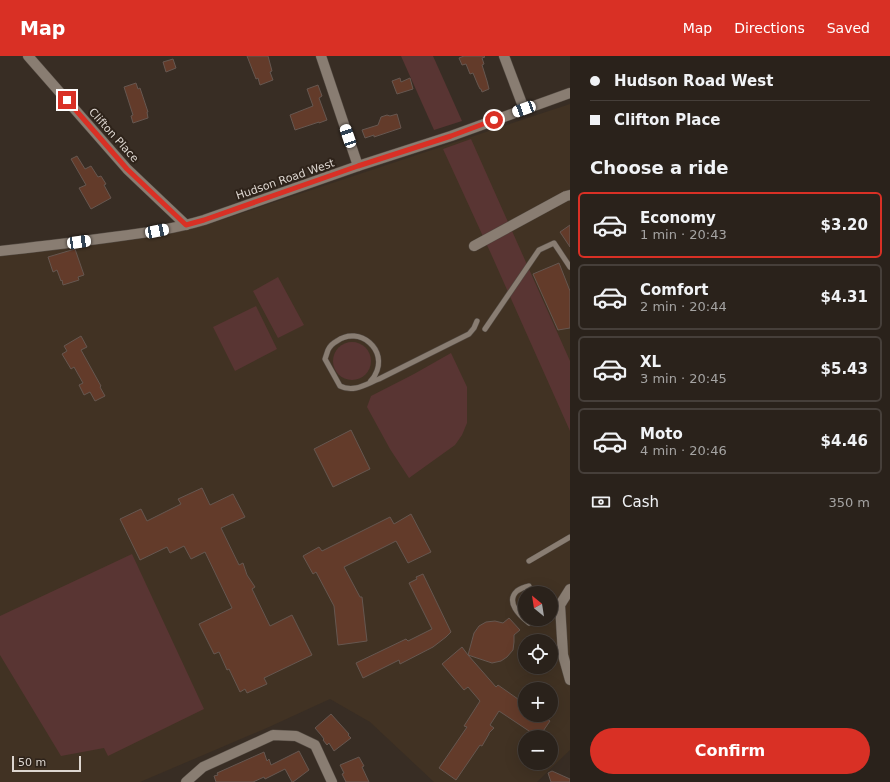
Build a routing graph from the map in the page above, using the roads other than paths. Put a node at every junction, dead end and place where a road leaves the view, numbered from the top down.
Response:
1 (28, 56) edge
2 (321, 56) edge
3 (504, 56) edge
4 (570, 93) edge
5 (524, 109) junction
6 (358, 166) junction
7 (570, 195) edge
8 (186, 225) junction
9 (474, 246) dead end
10 (0, 251) edge
11 (570, 267) edge
12 (477, 321) dead end
13 (484, 329) dead end
14 (370, 382) junction
15 (570, 537) edge
16 (529, 561) dead end
17 (570, 589) edge
18 (518, 591) edge
19 (518, 612) edge
20 (570, 680) edge
21 (186, 782) edge
22 (332, 782) edge

1 - 8 street, Clifton Place
2 - 6 street
3 - 5 street
4 - 5 street, Hudson Road West
5 - 6 street, Hudson Road West
6 - 8 street, Hudson Road West
7 - 9 street
8 - 10 street, Hudson Road West
11 - 13 lane
12 - 14 lane
14 - 14 lane
15 - 16 lane
17 - 20 street
18 - 19 lane
21 - 22 street

